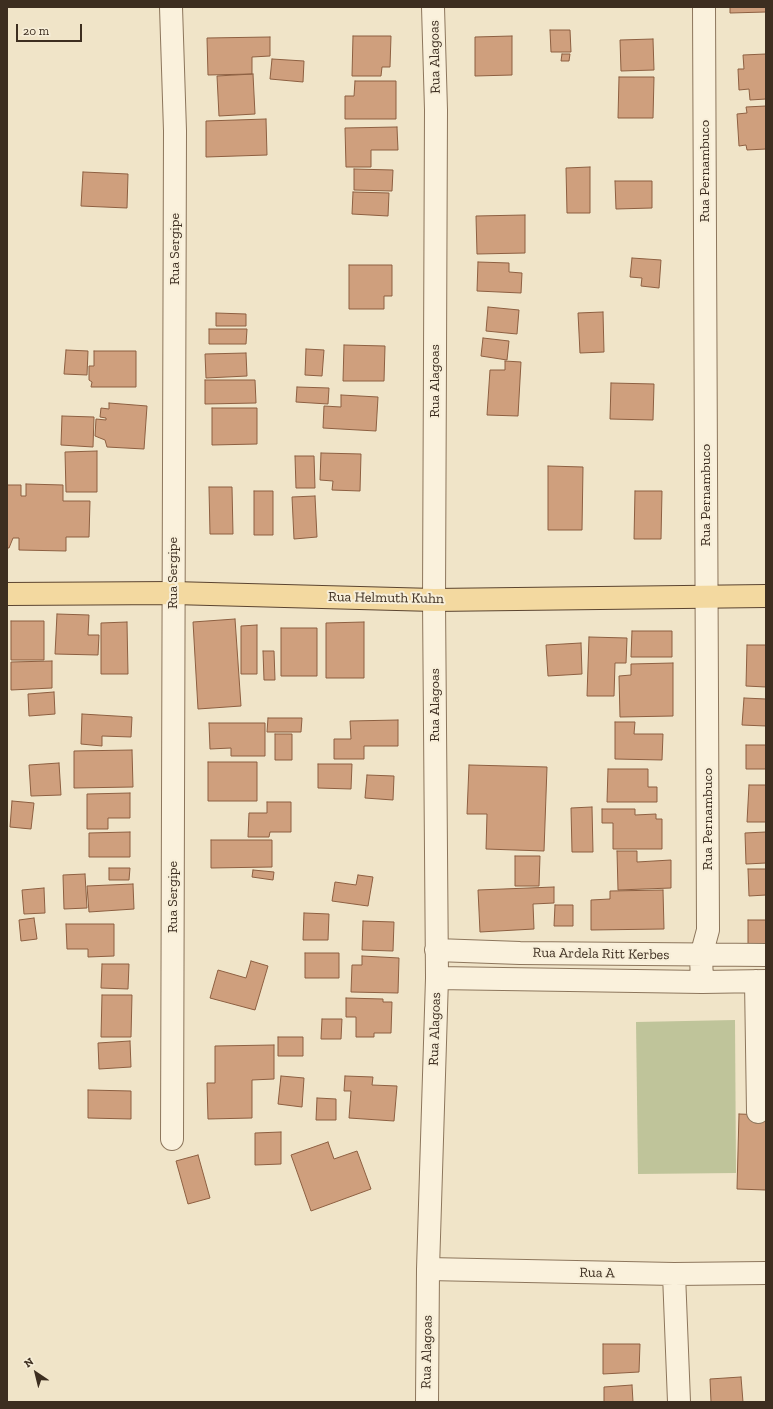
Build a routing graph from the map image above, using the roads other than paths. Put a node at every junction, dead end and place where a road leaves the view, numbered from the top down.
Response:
1 (171, 7) edge
2 (434, 7) edge
3 (704, 7) edge
4 (173, 593) junction
5 (7, 594) edge
6 (707, 596) junction
7 (766, 596) edge
8 (434, 600) junction
9 (436, 950) junction
10 (766, 955) edge
11 (701, 956) junction
12 (437, 978) junction
13 (761, 981) edge
14 (702, 982) junction
15 (758, 1112) dead end
16 (172, 1139) dead end
17 (428, 1269) junction
18 (766, 1273) edge
19 (674, 1274) junction
20 (427, 1402) edge
21 (679, 1402) edge

1 - 4 street, Rua Sergipe
2 - 8 street, Rua Alagoas
3 - 6 street, Rua Pernambuco
4 - 5 main road, Rua Helmuth Kuhn
4 - 8 main road, Rua Helmuth Kuhn
4 - 16 street, Rua Sergipe
6 - 7 main road, Rua Helmuth Kuhn
6 - 8 main road, Rua Helmuth Kuhn
6 - 11 street, Rua Pernambuco
8 - 9 street, Rua Alagoas
9 - 11 street, Rua Ardela Ritt Kerbes
9 - 12 street, Rua Alagoas
10 - 11 street, Rua Ardela Ritt Kerbes
11 - 14 street, Rua Pernambuco
12 - 14 street, Rua Ardela Ritt Kerbes
12 - 17 street, Rua Alagoas
13 - 14 street, Rua Ardela Ritt Kerbes
13 - 15 street
17 - 19 street, Rua A
17 - 20 street, Rua Alagoas
18 - 19 street, Rua A
19 - 21 street

